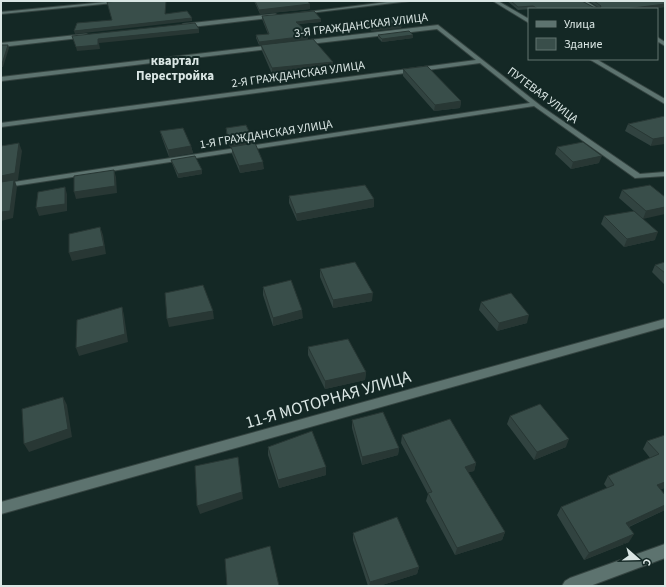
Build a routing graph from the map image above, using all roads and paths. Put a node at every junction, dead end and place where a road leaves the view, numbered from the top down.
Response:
1 (132, 1) edge
2 (408, 1) edge
3 (495, 1) edge
4 (582, 1) edge
5 (595, 8) edge
6 (1, 13) edge
7 (298, 13) edge
8 (283, 15) edge
9 (528, 20) edge
10 (173, 27) edge
11 (438, 27) joint
12 (95, 35) edge
13 (295, 44) edge
14 (1, 45) edge
15 (279, 46) edge
16 (594, 60) edge
17 (480, 61) junction
18 (1, 79) edge
19 (665, 102) edge
20 (535, 104) junction
21 (1, 125) edge
22 (665, 174) edge
23 (1, 186) edge
24 (665, 322) edge
25 (1, 508) edge
26 (665, 551) edge
27 (570, 586) edge

1 - 6 street
2 - 7 street
3 - 9 street
4 - 5 street
8 - 10 street
11 - 13 street, 3-Я ГРАЖДАНСКАЯ УЛИЦА
11 - 17 street, ПУТЕВАЯ УЛИЦА
12 - 14 street
15 - 18 street, 3-Я ГРАЖДАНСКАЯ УЛИЦА
16 - 19 street
17 - 20 street, ПУТЕВАЯ УЛИЦА
17 - 21 street, 2-Я ГРАЖДАНСКАЯ УЛИЦА
20 - 22 street, ПУТЕВАЯ УЛИЦА
20 - 23 street, 1-Я ГРАЖДАНСКАЯ УЛИЦА
24 - 25 street, 11-Я МОТОРНАЯ УЛИЦА
26 - 27 street

